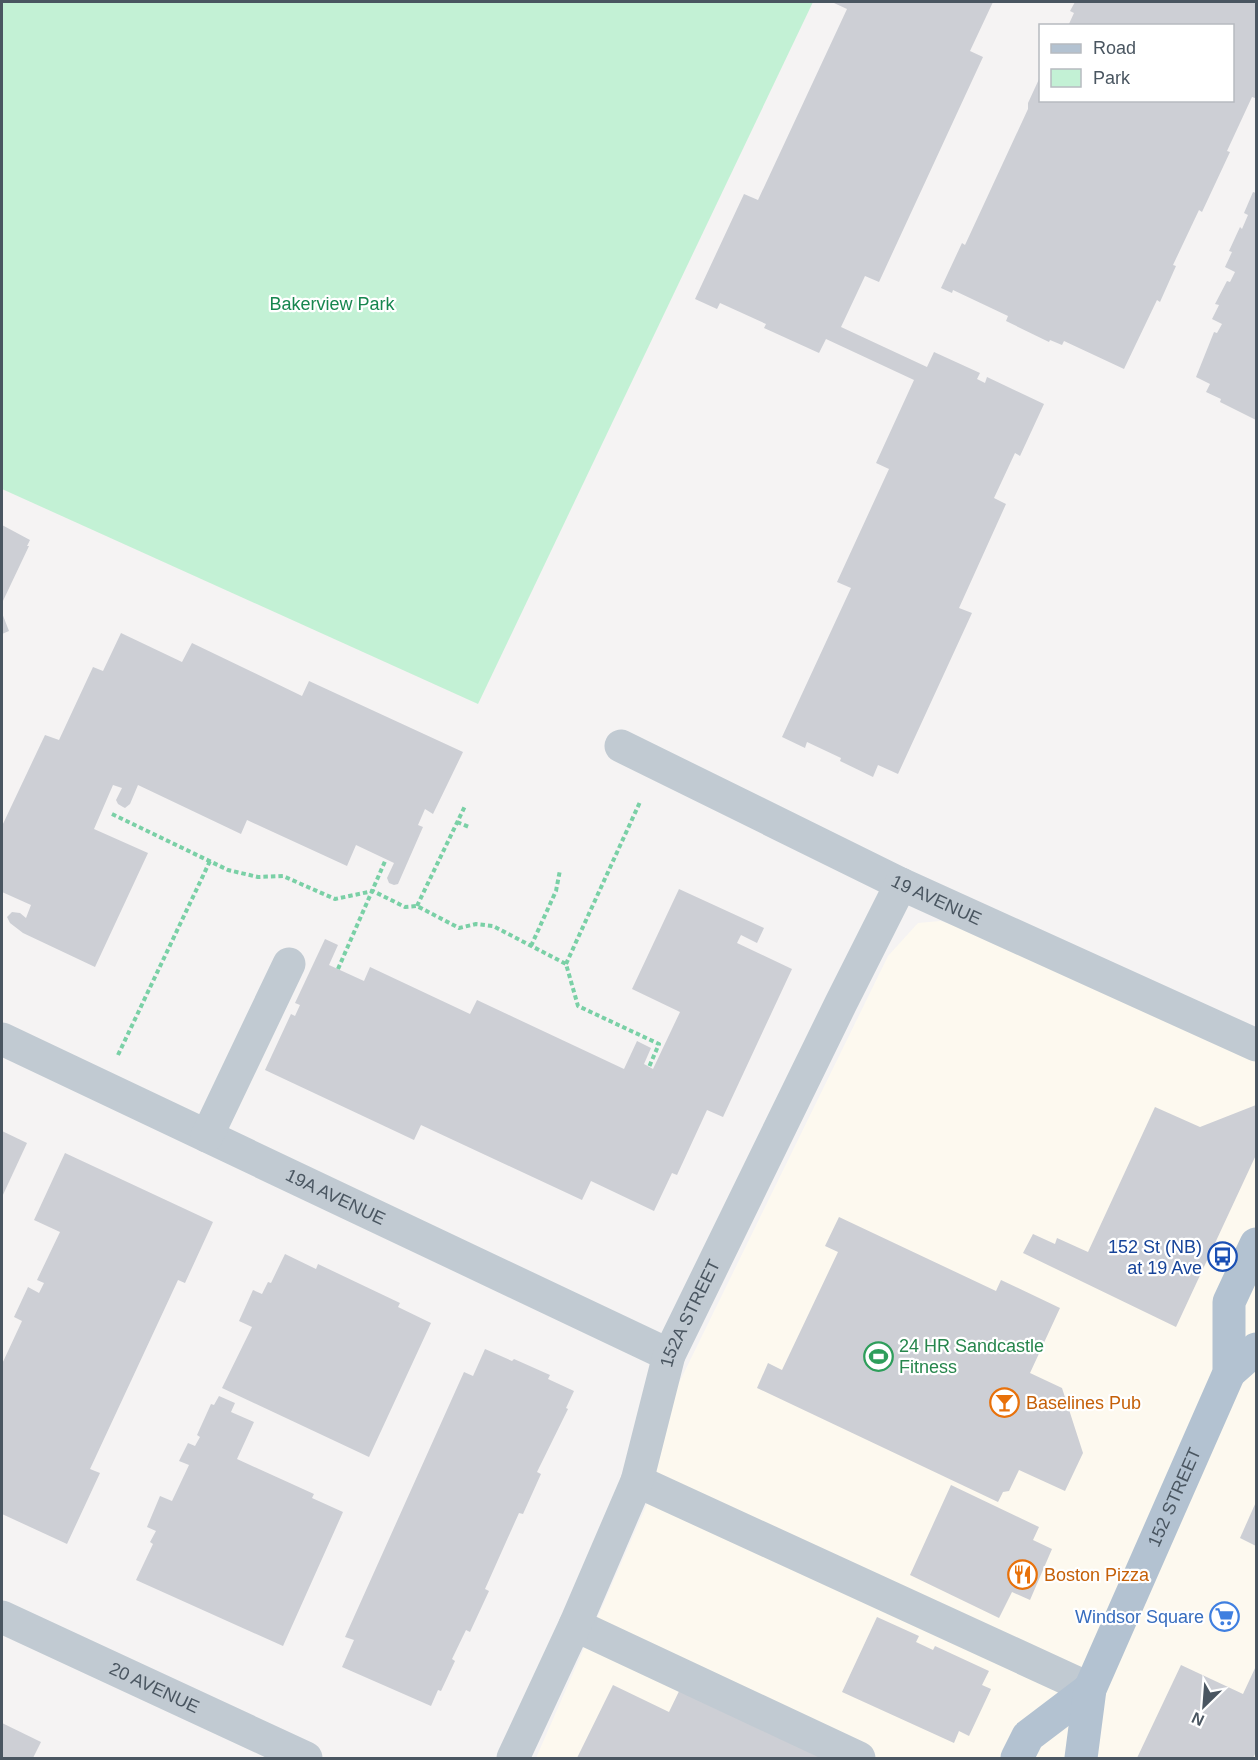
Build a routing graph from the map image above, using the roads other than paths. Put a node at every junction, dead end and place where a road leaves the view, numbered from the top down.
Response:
1 (621, 746) dead end
2 (901, 884) junction
3 (289, 964) dead end
4 (2, 1039) edge
5 (1257, 1045) edge
6 (207, 1136) junction
7 (1257, 1244) edge
8 (1257, 1349) edge
9 (669, 1355) junction
10 (1229, 1373) junction
11 (637, 1480) junction
12 (2, 1617) edge
13 (575, 1625) junction
14 (1090, 1689) junction
15 (306, 1758) edge
16 (513, 1758) edge
17 (859, 1758) edge
18 (1017, 1758) edge
19 (1081, 1758) edge

1 - 2 street, 19 AVENUE
2 - 5 street, 19 AVENUE
2 - 9 street, 152A STREET
3 - 6 street
4 - 6 street, 19A AVENUE
6 - 9 street, 19A AVENUE
7 - 10 main road, 152 STREET
8 - 10 main road, 152 STREET
9 - 11 street, 152A STREET
10 - 14 main road, 152 STREET
11 - 13 street, 152A STREET
11 - 14 street
12 - 15 street, 20 AVENUE
13 - 16 street, 152A STREET
13 - 17 street
14 - 18 main road, 152 STREET
14 - 19 main road, 152 STREET

